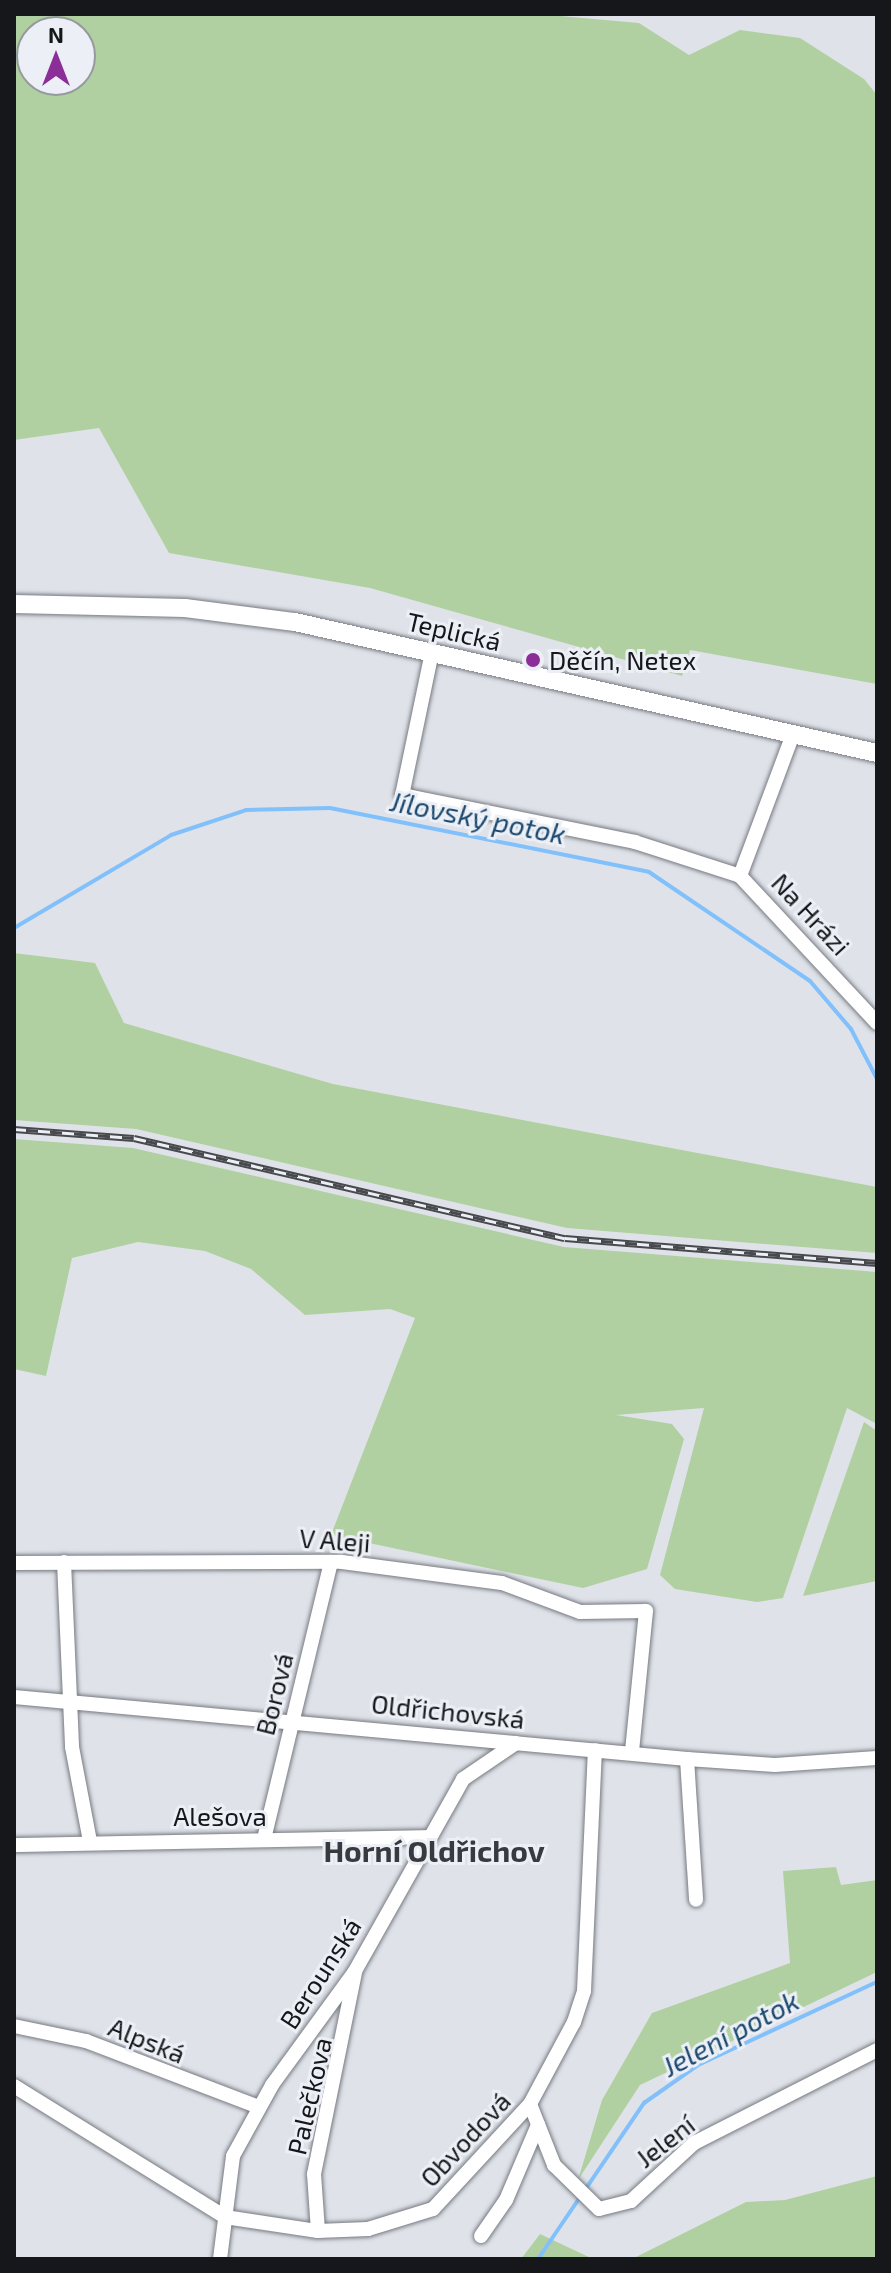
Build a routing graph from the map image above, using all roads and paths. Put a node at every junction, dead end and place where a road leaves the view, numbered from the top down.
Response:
1 (14, 604) edge
2 (432, 652) junction
3 (793, 734) junction
4 (877, 753) edge
5 (740, 876) junction
6 (877, 1023) edge
7 (64, 1562) junction
8 (331, 1562) junction
9 (14, 1563) edge
10 (14, 1697) edge
11 (71, 1699) junction
12 (293, 1718) junction
13 (516, 1743) junction
14 (595, 1750) junction
15 (632, 1752) junction
16 (877, 1758) edge
17 (687, 1759) junction
18 (427, 1837) junction
19 (264, 1839) junction
20 (90, 1841) junction
21 (14, 1845) edge
22 (696, 1900) dead end
23 (355, 1971) junction
24 (14, 2026) edge
25 (877, 2050) edge
26 (14, 2086) edge
27 (530, 2104) junction
28 (259, 2107) junction
29 (538, 2125) junction
30 (225, 2217) junction
31 (318, 2231) junction
32 (481, 2236) dead end
33 (220, 2259) edge

1 - 2 main road, Teplická
2 - 3 main road, Teplická
2 - 5 street
3 - 4 main road, Teplická
3 - 5 street
5 - 6 street, Na Hrázi
7 - 8 street, V Aleji
7 - 9 street, V Aleji
7 - 11 street
8 - 12 street, Borová
8 - 15 street, V Aleji
10 - 11 street, Oldřichovská
11 - 12 street, Oldřichovská
11 - 20 street
12 - 13 street, Oldřichovská
12 - 19 street, Borová
13 - 14 street, Oldřichovská
13 - 18 street, Berounská
14 - 15 street, Oldřichovská
14 - 27 street, Obvodová
15 - 17 street, Oldřichovská
16 - 17 street, Oldřichovská
17 - 22 street
18 - 19 street, Alešova
18 - 23 street, Berounská
19 - 20 street, Alešova
20 - 21 street, Alešova
23 - 28 street, Berounská
23 - 31 street, Palečkova
24 - 28 street, Alpská
25 - 29 street, Jelení
26 - 30 street, Obvodová
27 - 29 street, Jelení
27 - 31 street, Obvodová
28 - 30 street, Berounská
29 - 32 street
30 - 31 street, Obvodová
30 - 33 street, Berounská

